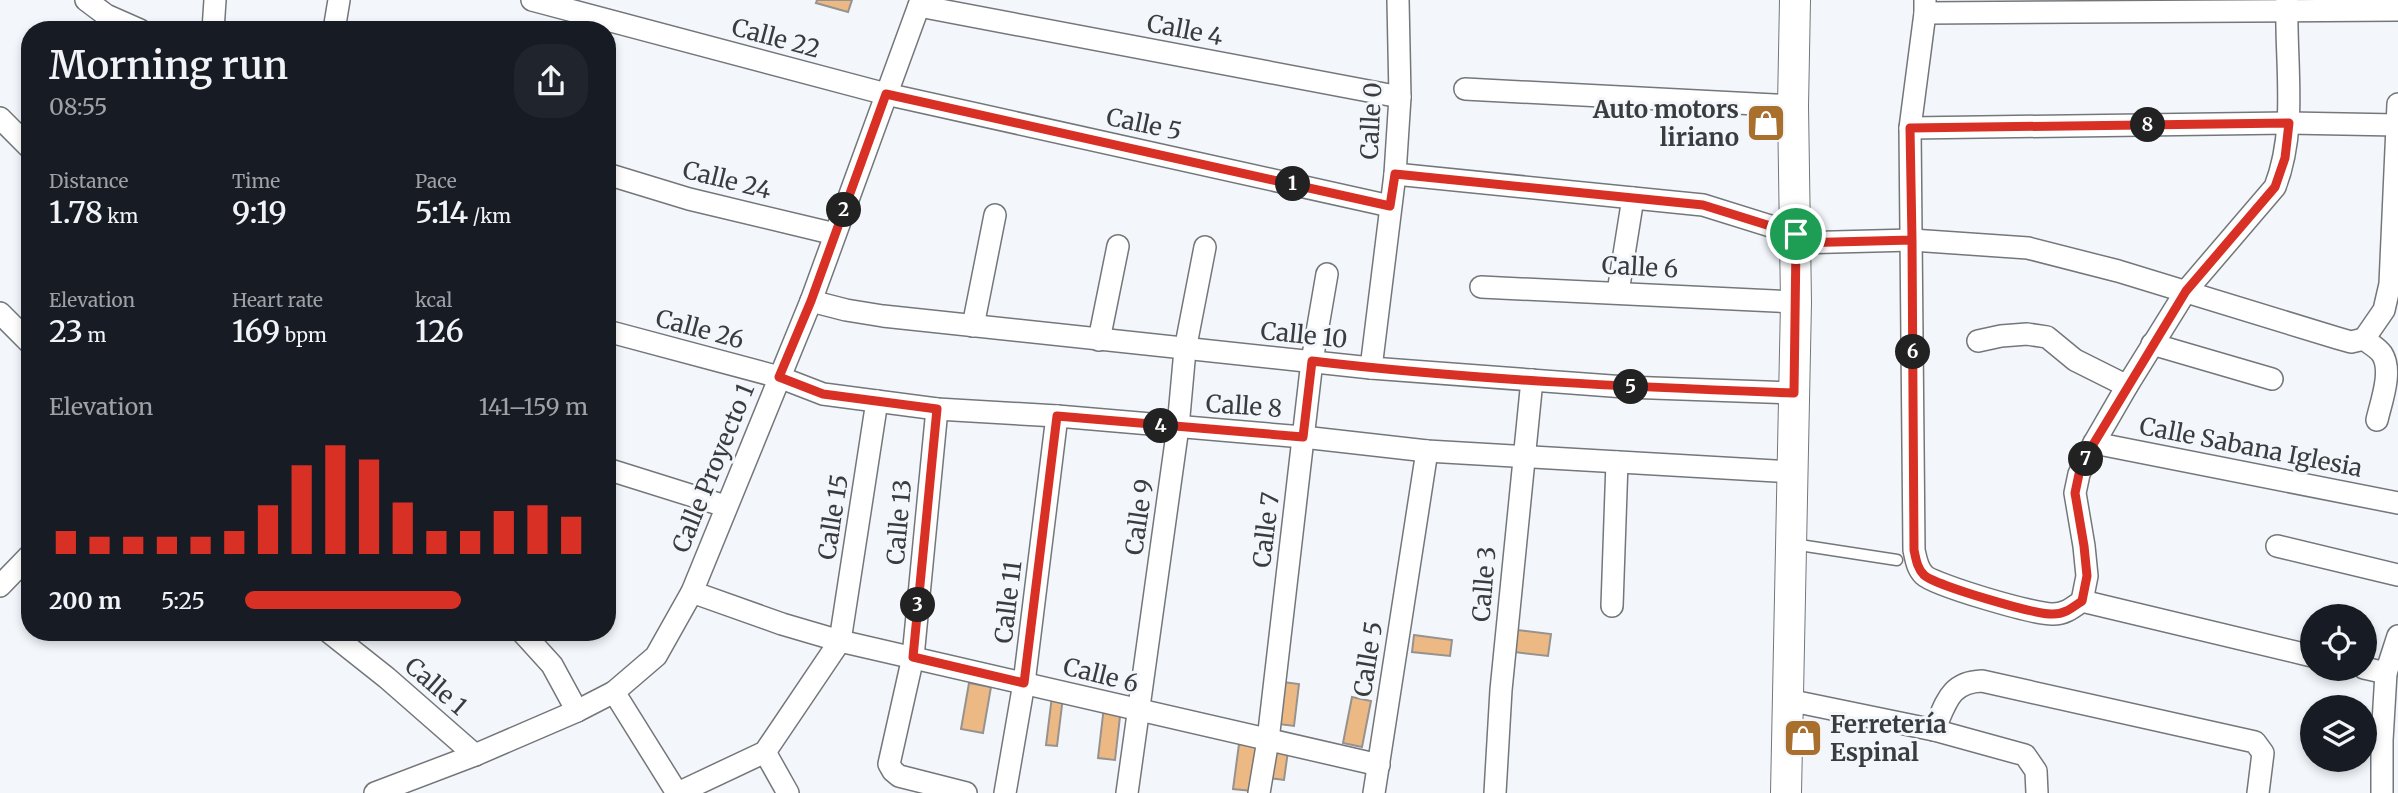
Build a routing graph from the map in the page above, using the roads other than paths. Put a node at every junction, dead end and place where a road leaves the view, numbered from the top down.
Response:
1 (86, 0) edge
2 (215, 0) edge
3 (339, 0) edge
4 (532, 0) edge
5 (1398, 0) edge
6 (1795, 0) edge
7 (920, 3) edge
8 (2286, 6) edge
9 (1925, 7) edge
10 (2398, 10) edge
11 (120, 21) edge
12 (214, 21) edge
13 (336, 21) edge
14 (611, 21) edge
15 (616, 22) edge
16 (1465, 89) dead end
17 (886, 94) junction
18 (1400, 97) junction
19 (1793, 106) junction
20 (2397, 114) edge
21 (0, 118) edge
22 (2289, 123) junction
23 (1910, 128) junction
24 (21, 139) edge
25 (1395, 174) junction
26 (616, 177) edge
27 (1633, 198) junction
28 (1390, 206) junction
29 (995, 215) dead end
30 (835, 234) junction
31 (1796, 238) junction
32 (1912, 240) junction
33 (1118, 246) dead end
34 (1205, 247) dead end
35 (1327, 274) dead end
36 (1481, 287) dead end
37 (2186, 291) junction
38 (1618, 292) junction
39 (811, 301) junction
40 (1796, 302) junction
41 (0, 313) edge
42 (973, 326) junction
43 (616, 333) edge
44 (21, 334) edge
45 (1099, 340) junction
46 (2364, 340) junction
47 (1978, 341) dead end
48 (2152, 344) junction
49 (1185, 350) junction
50 (1312, 361) junction
51 (1371, 368) junction
52 (779, 377) junction
53 (2272, 379) dead end
54 (1532, 380) junction
55 (2127, 386) junction
56 (1794, 393) junction
57 (877, 401) junction
58 (937, 409) junction
59 (1057, 416) junction
60 (2377, 420) dead end
61 (1178, 427) junction
62 (1303, 437) junction
63 (2094, 443) junction
64 (1427, 451) junction
65 (1522, 456) junction
66 (1617, 461) junction
67 (616, 472) edge
68 (1793, 472) junction
69 (2398, 503) edge
70 (725, 506) junction
71 (1791, 544) junction
72 (2277, 547) dead end
73 (1897, 560) dead end
74 (21, 564) edge
75 (2398, 575) edge
76 (0, 586) edge
77 (692, 592) junction
78 (2082, 601) junction
79 (1612, 606) dead end
80 (2398, 636) edge
81 (343, 641) edge
82 (530, 641) edge
83 (841, 641) junction
84 (2300, 653) edge
85 (913, 657) junction
86 (2377, 671) edge
87 (2386, 673) junction
88 (1024, 683) junction
89 (614, 692) junction
90 (1788, 700) junction
91 (578, 711) junction
92 (1140, 711) junction
93 (1934, 730) junction
94 (1268, 740) junction
95 (765, 752) junction
96 (475, 755) junction
97 (1379, 765) junction
98 (375, 793) edge
99 (678, 793) edge
100 (788, 793) edge
101 (966, 793) edge
102 (1004, 793) edge
103 (1127, 793) edge
104 (1259, 793) edge
105 (1374, 793) edge
106 (1495, 793) edge
107 (1786, 793) edge
108 (2037, 793) edge
109 (2258, 793) edge
110 (2382, 793) edge

1 - 11 street
2 - 12 street
3 - 13 street
4 - 14 street, Calle 22
5 - 18 street, Calle 0
6 - 19 main road
7 - 17 street, Calle Proyecto 1
7 - 18 street, Calle 4
8 - 9 street
8 - 10 street
8 - 22 street
9 - 23 street
15 - 17 street, Calle 22
16 - 19 street
17 - 28 street, Calle 5
17 - 30 street, Calle Proyecto 1
18 - 25 street, Calle 0
19 - 31 main road
20 - 22 street
20 - 46 street
21 - 24 street
22 - 23 street
22 - 37 street
23 - 32 street
25 - 27 street
25 - 28 street, Calle 0
26 - 30 street, Calle 24
27 - 31 street
27 - 38 street
28 - 51 street, Calle 0
29 - 42 street
30 - 39 street, Calle Proyecto 1
31 - 32 street
31 - 40 main road
32 - 37 street
32 - 78 street
33 - 45 street
34 - 49 street, Calle 9
35 - 50 street, Calle 7
36 - 38 street, Calle 6
37 - 46 street
37 - 48 street
38 - 40 street, Calle 6
39 - 42 street, Calle 10
39 - 52 street, Calle Proyecto 1
40 - 56 main road
41 - 44 street
42 - 45 street, Calle 10
43 - 52 street, Calle 26
45 - 49 street, Calle 10
46 - 60 street
47 - 55 street
48 - 53 street
48 - 55 street
49 - 50 street, Calle 10
49 - 61 street, Calle 9
50 - 51 street, Calle 10
50 - 62 street, Calle 7
51 - 54 street, Calle 10
52 - 57 street, Calle 8
52 - 70 street, Calle Proyecto 1
54 - 56 street, Calle 10
54 - 65 street, Calle 3
55 - 63 street
56 - 68 main road
57 - 58 street, Calle 8
57 - 83 street, Calle 15
58 - 59 street, Calle 8
58 - 85 street, Calle 13
59 - 61 street, Calle 8
59 - 88 street, Calle 11
61 - 62 street, Calle 8
61 - 92 street, Calle 9
62 - 64 street, Calle 8
62 - 94 street, Calle 7
63 - 69 street, Calle Sabana Iglesia
63 - 78 street
64 - 65 street, Calle 8
64 - 97 street, Calle 5
65 - 66 street, Calle 8
65 - 106 street, Calle 3
66 - 68 street, Calle 8
66 - 79 street
67 - 70 street
68 - 71 main road
70 - 77 street, Calle Proyecto 1
71 - 73 lane
71 - 90 main road
72 - 75 street
74 - 76 street
77 - 83 street, Calle 6
77 - 89 street, Calle Proyecto 1
78 - 84 street
80 - 87 street
81 - 96 street, Calle 1
82 - 91 street
83 - 85 street, Calle 6
83 - 95 street
85 - 88 street, Calle 6
85 - 101 street, Calle 13
86 - 87 street
87 - 110 street
88 - 92 street, Calle 6
88 - 102 street, Calle 11
89 - 91 street, Calle Proyecto 1
89 - 99 street
90 - 93 street
90 - 107 main road
91 - 96 street, Calle Proyecto 1
92 - 94 street, Calle 6
92 - 103 street, Calle 9
93 - 108 street
93 - 109 street
94 - 97 street, Calle 6
94 - 104 street, Calle 7
95 - 99 street
95 - 100 street
96 - 98 street, Calle Proyecto 1
97 - 105 street, Calle 5

